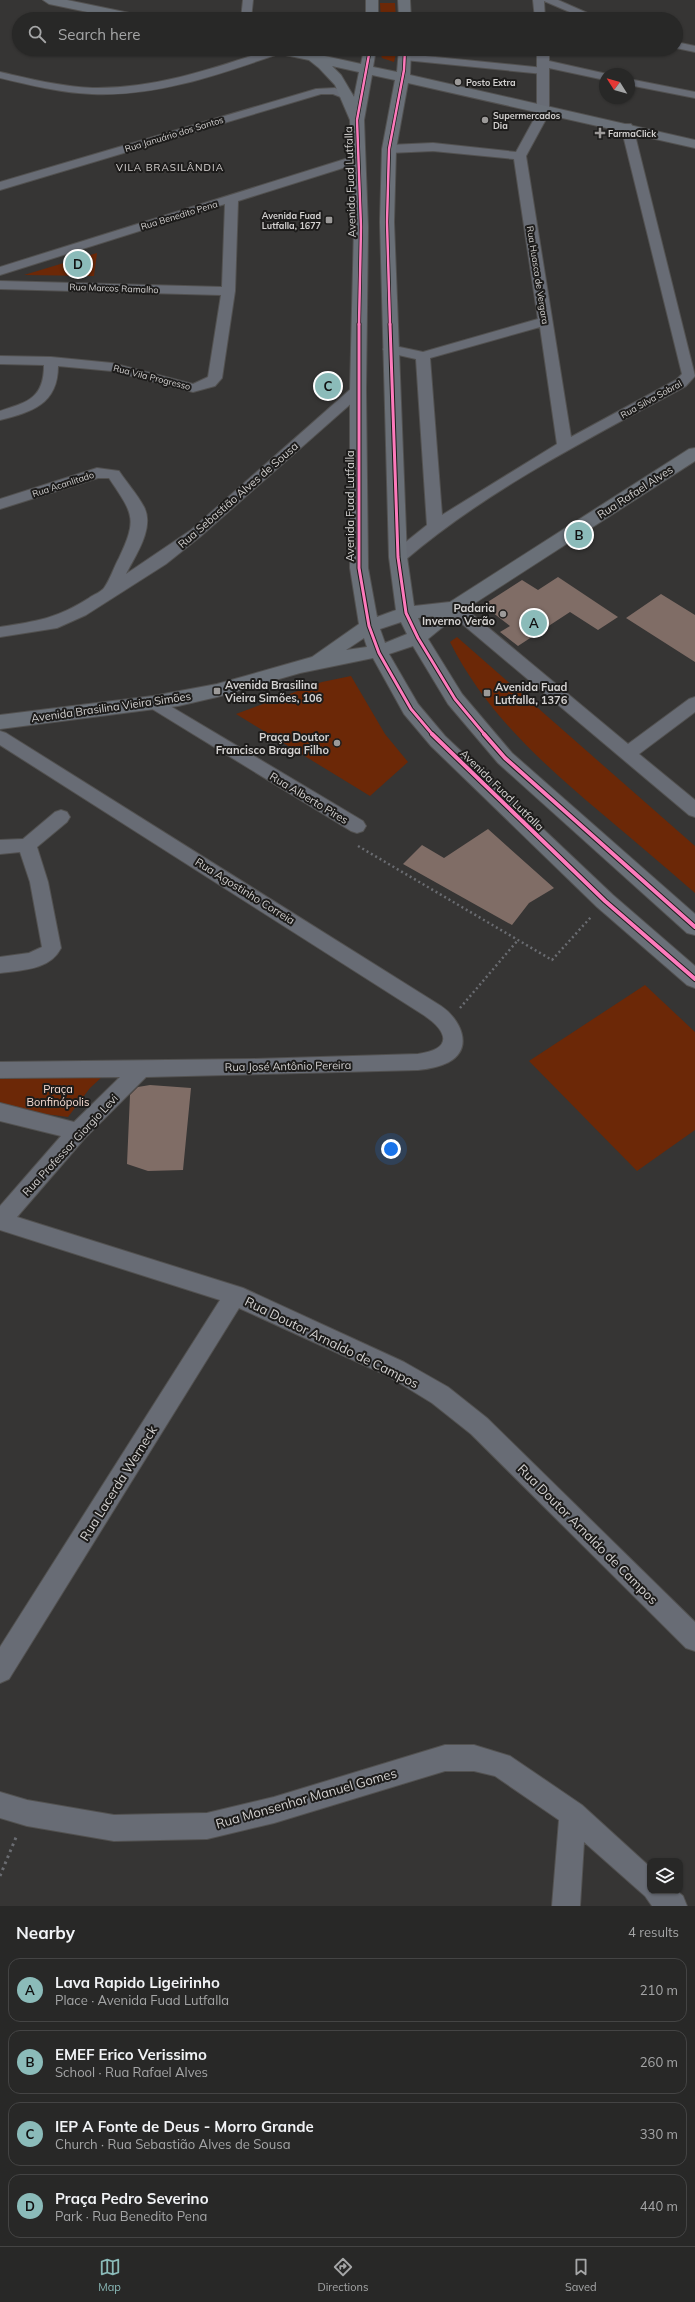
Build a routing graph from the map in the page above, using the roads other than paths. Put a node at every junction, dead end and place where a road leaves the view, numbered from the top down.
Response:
1 (49, 0) edge
2 (248, 0) edge
3 (372, 0) edge
4 (404, 0) edge
5 (538, 0) edge
6 (548, 0) edge
7 (106, 12) edge
8 (247, 12) edge
9 (372, 12) edge
10 (405, 12) edge
11 (539, 12) edge
12 (578, 12) edge
13 (683, 46) edge
14 (695, 49) edge
15 (257, 56) edge
16 (311, 56) edge
17 (314, 56) edge
18 (369, 56) edge
19 (405, 56) edge
20 (433, 56) edge
21 (543, 56) edge
22 (366, 68) junction
23 (544, 68) junction
24 (0, 75) edge
25 (402, 76) junction
26 (599, 76) edge
27 (635, 83) edge
28 (695, 95) edge
29 (348, 97) junction
30 (543, 109) junction
31 (357, 120) junction
32 (627, 128) junction
33 (695, 144) edge
34 (389, 149) junction
35 (520, 156) junction
36 (358, 159) junction
37 (0, 186) edge
38 (232, 198) junction
39 (360, 201) junction
40 (387, 205) junction
41 (0, 271) edge
42 (0, 285) edge
43 (228, 291) junction
44 (545, 321) junction
45 (390, 349) junction
46 (689, 355) edge
47 (423, 356) junction
48 (0, 360) edge
49 (51, 361) junction
50 (358, 390) junction
51 (0, 416) edge
52 (565, 446) junction
53 (695, 453) edge
54 (0, 504) edge
55 (435, 526) junction
56 (398, 557) junction
57 (110, 593) junction
58 (454, 608) junction
59 (406, 613) junction
60 (369, 626) junction
61 (0, 632) edge
62 (418, 638) junction
63 (379, 653) junction
64 (313, 664) junction
65 (695, 702) edge
66 (155, 703) junction
67 (0, 722) edge
68 (0, 737) edge
69 (627, 754) junction
70 (695, 810) edge
71 (61, 817) dead end
72 (357, 826) road end
73 (27, 845) junction
74 (0, 847) edge
75 (695, 927) edge
76 (0, 965) edge
77 (695, 979) edge
78 (435, 1060) joint
79 (141, 1069) junction
80 (0, 1070) edge
81 (0, 1112) edge
82 (78, 1132) junction
83 (0, 1221) edge
84 (235, 1295) junction
85 (695, 1639) edge
86 (0, 1670) edge
87 (0, 1806) edge
88 (573, 1814) junction
89 (647, 1882) edge
90 (659, 1894) edge
91 (566, 1906) edge
92 (673, 1906) edge

1 - 7 main road
2 - 8 street
3 - 9 main road
4 - 10 main road
5 - 11 street
6 - 12 street
13 - 14 street
15 - 24 street
16 - 29 main road
17 - 22 main road
18 - 22 main road, Avenida Fuad Lutfalla
19 - 25 main road
20 - 23 lane
21 - 23 street
22 - 25 main road
22 - 31 main road, Avenida Fuad Lutfalla
23 - 26 street
23 - 30 street
25 - 30 main road
25 - 34 main road
27 - 28 street
29 - 31 main road
29 - 37 street, Rua Januário dos Santos
30 - 32 main road
30 - 35 street
31 - 36 main road, Avenida Fuad Lutfalla
32 - 33 main road
32 - 46 street, Rua Silva Sobral
34 - 35 street
34 - 40 main road
35 - 44 street, Rua Huasca de Vergara
36 - 38 street, Rua Benedito Pena
36 - 39 main road, Avenida Fuad Lutfalla
38 - 41 street, Rua Benedito Pena
38 - 43 street, Rua Vila Progresso
39 - 40 main road
39 - 50 main road, Avenida Fuad Lutfalla
40 - 45 main road
42 - 43 street, Rua Marcos Ramalho
43 - 49 street, Rua Vila Progresso
44 - 47 street
44 - 52 street, Rua Huasca de Vergara
45 - 47 street
45 - 56 main road
46 - 52 street, Rua Silva Sobral
47 - 55 street
48 - 49 street, Rua Vila Progresso
49 - 51 street
50 - 57 street, Rua Sebastião Alves de Sousa
50 - 60 main road, Avenida Fuad Lutfalla
52 - 55 street, Rua Silva Sobral
53 - 58 main road, Rua Rafael Alves
54 - 57 street, Rua Acanlitado
55 - 56 street, Rua Silva Sobral
56 - 59 main road
57 - 61 street, Rua Sebastião Alves de Sousa
58 - 59 main road, Avenida Brasilina Vieira Simões
58 - 62 main road, Avenida Brasilina Vieira Simões
58 - 69 street
59 - 60 main road, Avenida Brasilina Vieira Simões
59 - 62 main road
60 - 63 main road, Avenida Fuad Lutfalla
60 - 64 main road, Avenida Brasilina Vieira Simões
62 - 63 main road, Avenida Brasilina Vieira Simões
62 - 75 main road
63 - 64 main road, Avenida Brasilina Vieira Simões
63 - 77 main road, Avenida Fuad Lutfalla
64 - 66 main road, Avenida Brasilina Vieira Simões
65 - 69 street
66 - 67 main road, Avenida Brasilina Vieira Simões
66 - 72 street, Rua Alberto Pires
68 - 78 street, Rua Agostinho Correia
69 - 70 street
71 - 73 street
73 - 74 street
73 - 76 street
78 - 79 street, Rua José Antônio Pereira
79 - 80 street
79 - 82 street, Rua Professor Giorgio Levi
81 - 82 street
82 - 83 street, Rua Professor Giorgio Levi
83 - 84 street, Rua Doutor Arnaldo de Campos
84 - 85 street, Rua Doutor Arnaldo de Campos
84 - 86 street, Rua Lacerda Werneck
87 - 88 street, Rua Monsenhor Manuel Gomes
88 - 89 street, Rua Monsenhor Manuel Gomes
88 - 91 street
90 - 92 street

